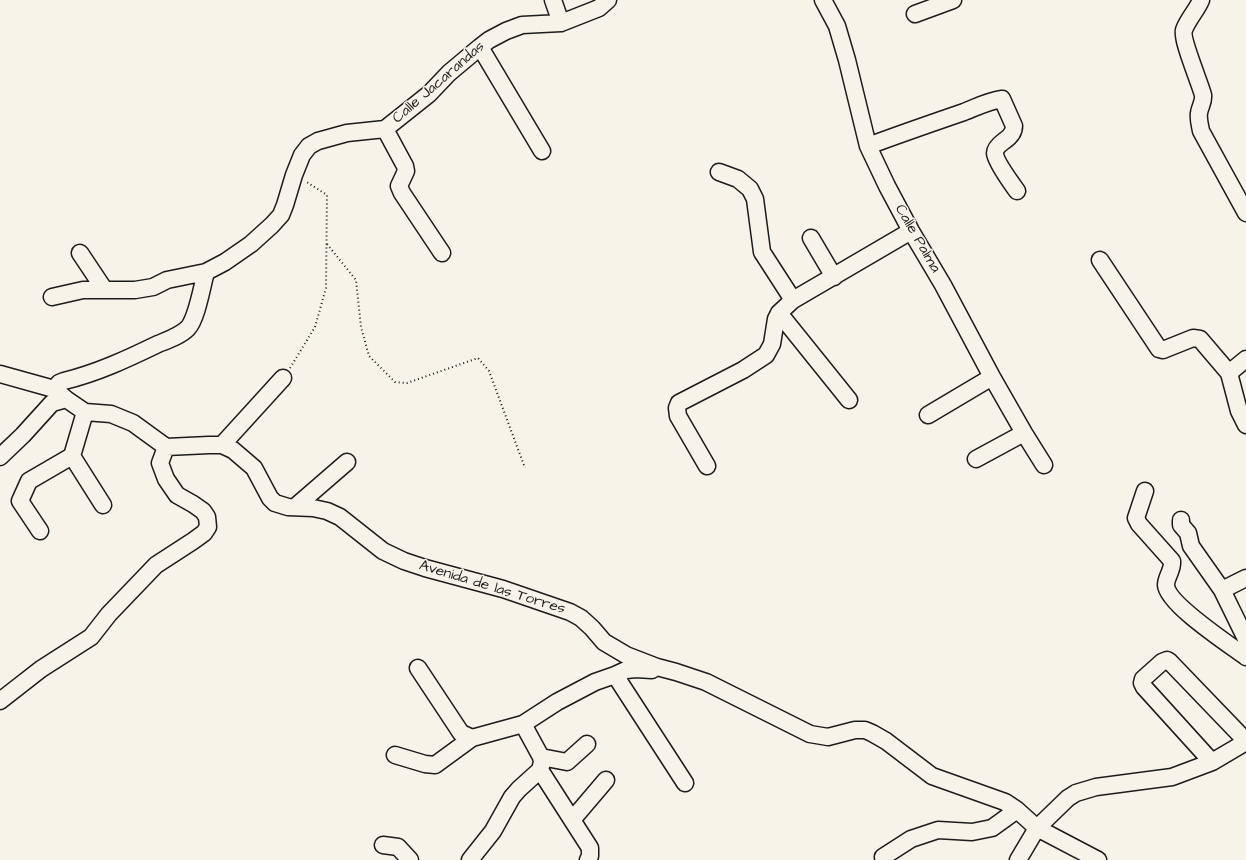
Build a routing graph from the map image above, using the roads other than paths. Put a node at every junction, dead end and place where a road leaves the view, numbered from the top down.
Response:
1 (553, 0) edge
2 (823, 0) edge
3 (953, 0) edge
4 (1201, 0) edge
5 (602, 3) edge
6 (915, 14) dead end
7 (561, 23) junction
8 (480, 47) junction
9 (385, 130) junction
10 (868, 146) junction
11 (542, 151) dead end
12 (719, 172) dead end
13 (1017, 191) dead end
14 (1246, 213) edge
15 (911, 230) junction
16 (811, 238) dead end
17 (80, 253) dead end
18 (442, 254) dead end
19 (1100, 260) dead end
20 (206, 272) junction
21 (834, 277) junction
22 (104, 290) junction
23 (52, 297) dead end
24 (793, 300) junction
25 (779, 313) junction
26 (1246, 359) edge
27 (1229, 373) junction
28 (0, 374) edge
29 (992, 377) junction
30 (283, 378) road end
31 (60, 394) junction
32 (849, 400) dead end
33 (85, 412) junction
34 (928, 415) dead end
35 (1246, 426) edge
36 (1024, 433) junction
37 (222, 445) junction
38 (166, 448) junction
39 (72, 456) junction
40 (0, 457) edge
41 (976, 459) dead end
42 (347, 462) dead end
43 (1044, 465) dead end
44 (706, 466) dead end
45 (1145, 491) dead end
46 (103, 506) dead end
47 (295, 507) junction
48 (1181, 520) dead end
49 (40, 531) dead end
50 (1246, 578) edge
51 (1222, 590) junction
52 (1246, 639) edge
53 (1246, 657) edge
54 (657, 667) junction
55 (418, 668) dead end
56 (615, 675) junction
57 (0, 701) edge
58 (523, 724) junction
59 (472, 738) junction
60 (1246, 742) edge
61 (587, 744) dead end
62 (395, 755) dead end
63 (1212, 762) junction
64 (541, 763) junction
65 (606, 780) dead end
66 (686, 783) dead end
67 (1016, 810) junction
68 (572, 820) junction
69 (1037, 828) junction
70 (383, 845) dead end
71 (883, 857) dead end
72 (410, 860) edge
73 (470, 860) edge
74 (588, 860) edge
75 (1018, 860) edge
76 (1098, 860) edge

1 - 7 street
2 - 10 street, Calle Palma
3 - 6 street
4 - 14 street
5 - 7 street, Calle Jacarandas
7 - 8 street, Calle Jacarandas
8 - 9 street, Calle Jacarandas
8 - 11 street
9 - 18 street
9 - 20 street, Calle Jacarandas
10 - 13 street
10 - 15 street, Calle Palma
12 - 24 street
15 - 21 street
15 - 29 street, Calle Palma
16 - 21 street
17 - 22 street
19 - 27 street
20 - 22 street, Calle Jacarandas
20 - 31 street
21 - 24 street
22 - 23 street, Calle Jacarandas
24 - 25 street
25 - 32 street
25 - 44 street
26 - 27 street
27 - 35 street
28 - 31 street
29 - 34 street
29 - 36 street, Calle Palma
30 - 37 street
31 - 33 street
31 - 40 street
33 - 38 street
33 - 39 street
36 - 41 street
36 - 43 street, Calle Palma
37 - 38 street
37 - 47 street, Avenida de las Torres
38 - 57 street
39 - 46 street
39 - 49 street
42 - 47 street
45 - 53 street
47 - 54 street, Avenida de las Torres
48 - 51 street
50 - 51 street
51 - 52 street
54 - 56 street
54 - 67 street, Avenida de las Torres
55 - 59 street
56 - 58 street
56 - 66 street
58 - 59 street
58 - 64 street
59 - 62 street
60 - 63 street
60 - 63 street
61 - 64 street
63 - 69 street
64 - 68 street
64 - 73 street
65 - 68 street
67 - 69 street, Avenida de las Torres
67 - 71 street
68 - 74 street
69 - 75 street
69 - 76 street, Avenida de las Torres
70 - 72 street

